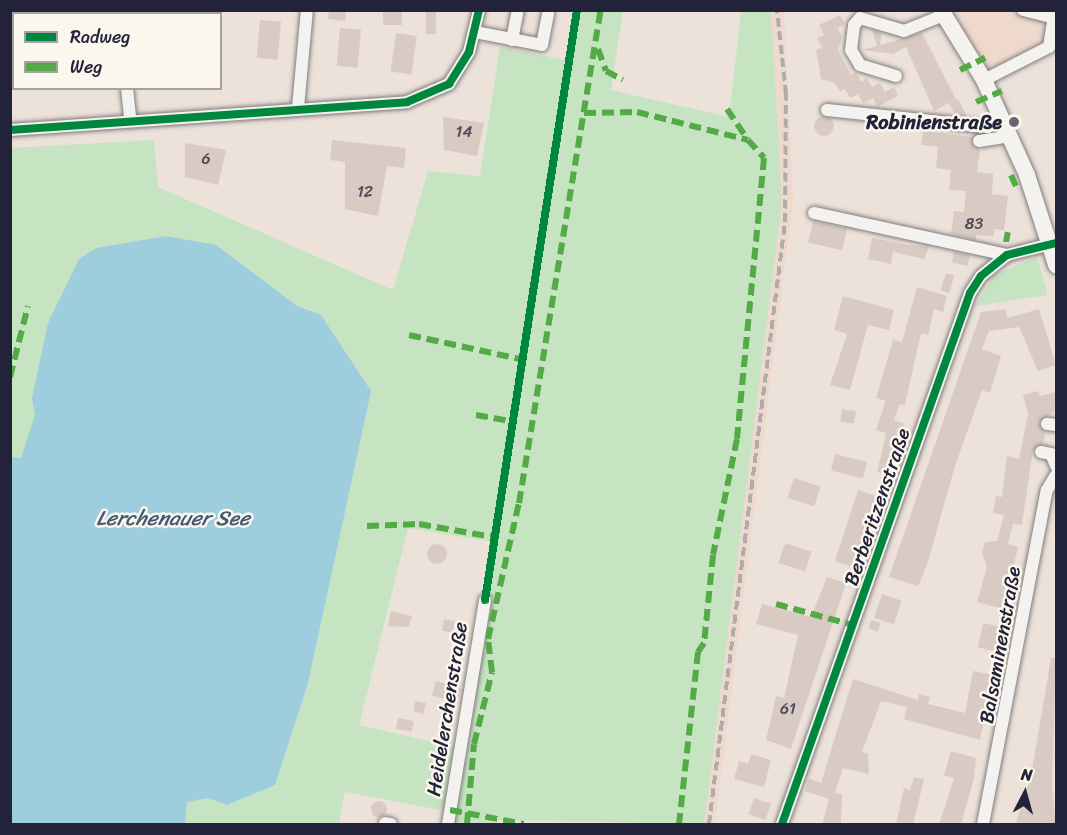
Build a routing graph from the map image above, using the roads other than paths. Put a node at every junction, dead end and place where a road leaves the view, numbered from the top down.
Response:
1 (307, 10) edge
2 (479, 10) edge
3 (511, 10) edge
4 (518, 10) edge
5 (1023, 10) edge
6 (943, 13) edge
7 (544, 14) dead end
8 (1055, 14) edge
9 (475, 32) junction
10 (509, 39) junction
11 (1052, 47) edge
12 (896, 76) dead end
13 (984, 80) junction
14 (128, 90) edge
15 (298, 108) junction
16 (827, 110) dead end
17 (130, 119) junction
18 (1005, 128) junction
19 (10, 130) edge
20 (979, 141) dead end
21 (814, 213) dead end
22 (1053, 244) edge
23 (1007, 255) junction
24 (1056, 265) edge
25 (1041, 452) dead end
26 (1056, 466) edge
27 (1056, 475) edge
28 (484, 600) dead end
29 (448, 825) edge
30 (782, 825) edge
31 (983, 825) edge

1 - 15 street
2 - 9 street
3 - 10 street
4 - 10 street
5 - 8 street
6 - 12 street
6 - 13 main road
7 - 10 street
8 - 11 street
9 - 10 street
9 - 15 street
11 - 13 street
13 - 18 main road
14 - 17 street
15 - 17 street
16 - 18 street
17 - 19 street
18 - 20 street
18 - 22 main road
21 - 23 street, Berberitzenstraße
22 - 23 street, Berberitzenstraße
22 - 24 main road
23 - 30 street, Berberitzenstraße
25 - 26 street
27 - 31 street, Balsaminenstraße
28 - 29 street, Heidelerchenstraße

